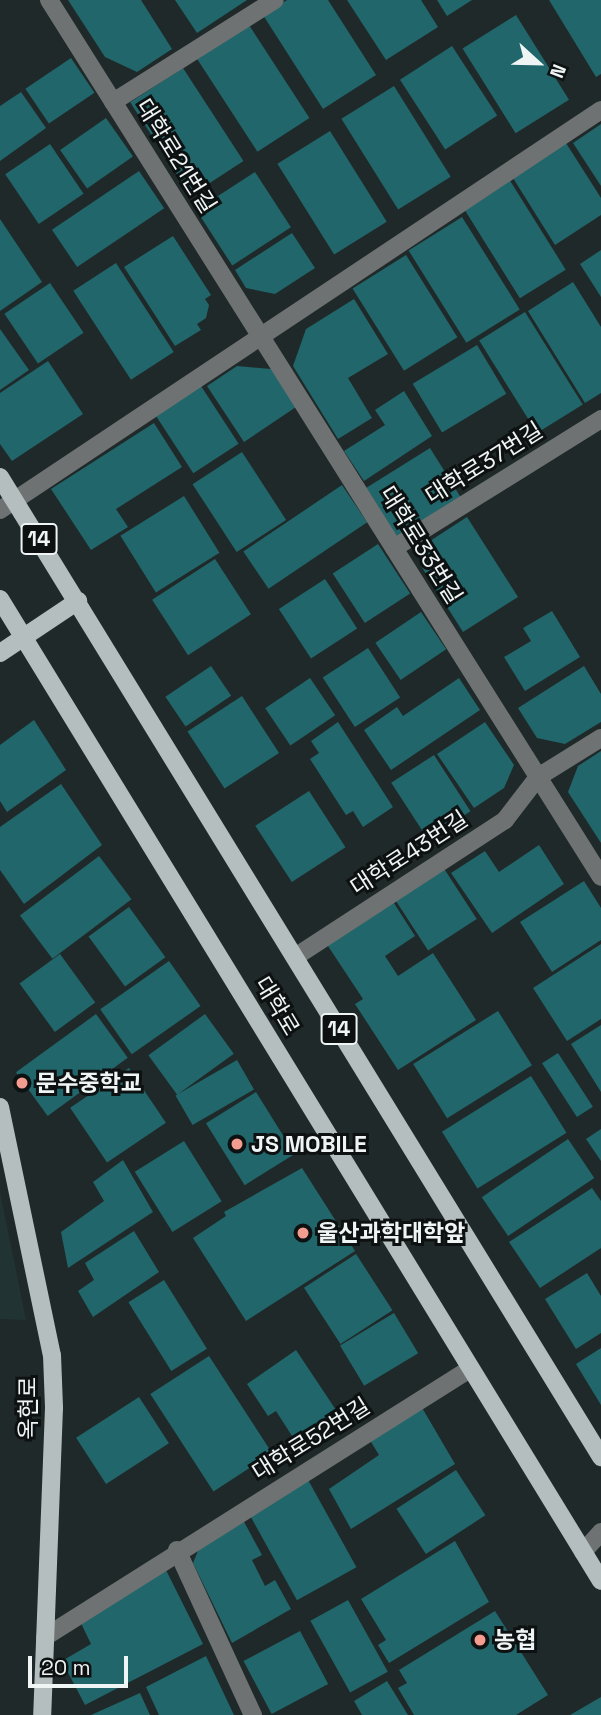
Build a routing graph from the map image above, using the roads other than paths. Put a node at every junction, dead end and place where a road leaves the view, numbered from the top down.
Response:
1 (49, 0) edge
2 (275, 0) edge
3 (113, 102) junction
4 (601, 110) edge
5 (263, 338) junction
6 (601, 419) edge
7 (0, 477) edge
8 (8, 507) edge
9 (394, 548) junction
10 (0, 599) edge
11 (78, 601) junction
12 (23, 638) junction
13 (0, 653) edge
14 (601, 738) edge
15 (538, 777) junction
16 (601, 877) edge
17 (295, 957) junction
18 (0, 1107) edge
19 (470, 1369) junction
20 (601, 1457) edge
21 (601, 1532) edge
22 (177, 1550) junction
23 (583, 1552) junction
24 (601, 1581) edge
25 (45, 1637) junction
26 (43, 1715) edge
27 (253, 1715) edge

1 - 3 street, 대학로21번길
2 - 3 street
3 - 5 street, 대학로21번길
4 - 5 street
5 - 8 street
5 - 9 street, 대학로33번길
6 - 9 street, 대학로37번길
7 - 8 main road, 대학로 / 14
8 - 11 main road, 대학로 / 14
9 - 15 street, 대학로33번길
10 - 12 main road, 대학로
11 - 12 main road
11 - 17 main road, 대학로 / 14
12 - 13 main road
12 - 19 main road, 대학로
14 - 15 street, 대학로43번길
15 - 16 street
15 - 17 street, 대학로43번길
17 - 20 main road, 대학로 / 14
18 - 25 main road, 옥현로
19 - 22 street, 대학로52번길
19 - 23 main road, 대학로
21 - 23 street
22 - 25 street, 대학로52번길
22 - 27 street
23 - 24 main road, 대학로
25 - 26 main road, 옥현로

